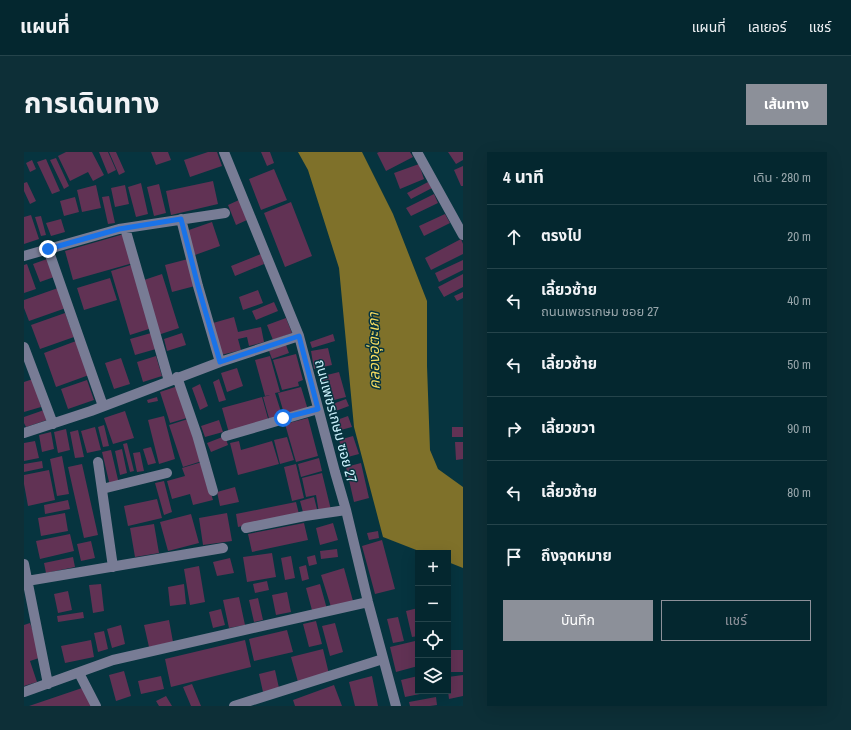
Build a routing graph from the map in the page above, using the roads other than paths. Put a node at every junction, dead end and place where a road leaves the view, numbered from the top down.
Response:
1 (224, 152) edge
2 (417, 152) edge
3 (225, 213) dead end
4 (181, 219) junction
5 (125, 228) junction
6 (463, 235) edge
7 (48, 249) junction
8 (24, 256) edge
9 (299, 336) junction
10 (24, 347) edge
11 (220, 362) junction
12 (173, 379) junction
13 (103, 406) junction
14 (318, 409) junction
15 (53, 424) junction
16 (24, 433) edge
17 (226, 436) dead end
18 (98, 462) dead end
19 (167, 473) dead end
20 (102, 489) junction
21 (213, 491) dead end
22 (346, 510) junction
23 (246, 528) dead end
24 (223, 548) dead end
25 (24, 564) edge
26 (113, 566) junction
27 (27, 581) junction
28 (368, 602) junction
29 (383, 659) junction
30 (79, 673) junction
31 (48, 684) junction
32 (24, 692) edge
33 (96, 706) edge
34 (234, 706) edge
35 (396, 706) edge

1 - 9 street, ถนนเพชรเกษม ซอย 27
2 - 6 street
3 - 4 street
4 - 5 street
4 - 11 street
5 - 7 street
5 - 12 street
7 - 8 street
7 - 13 street
9 - 11 street
9 - 14 street, ถนนเพชรเกษม ซอย 27
10 - 15 street
11 - 12 street
12 - 13 street
12 - 21 street
13 - 15 street
14 - 17 street
14 - 22 street, ถนนเพชรเกษม ซอย 27
15 - 16 street
18 - 20 street
19 - 20 street
20 - 26 street
22 - 23 street
22 - 28 street, ถนนเพชรเกษม ซอย 27
24 - 26 street
25 - 27 street
26 - 27 street
27 - 31 street
28 - 29 street, ถนนเพชรเกษม ซอย 27
28 - 30 street
29 - 34 street
29 - 35 street, ถนนเพชรเกษม ซอย 27
30 - 31 street
30 - 33 street
31 - 32 street

